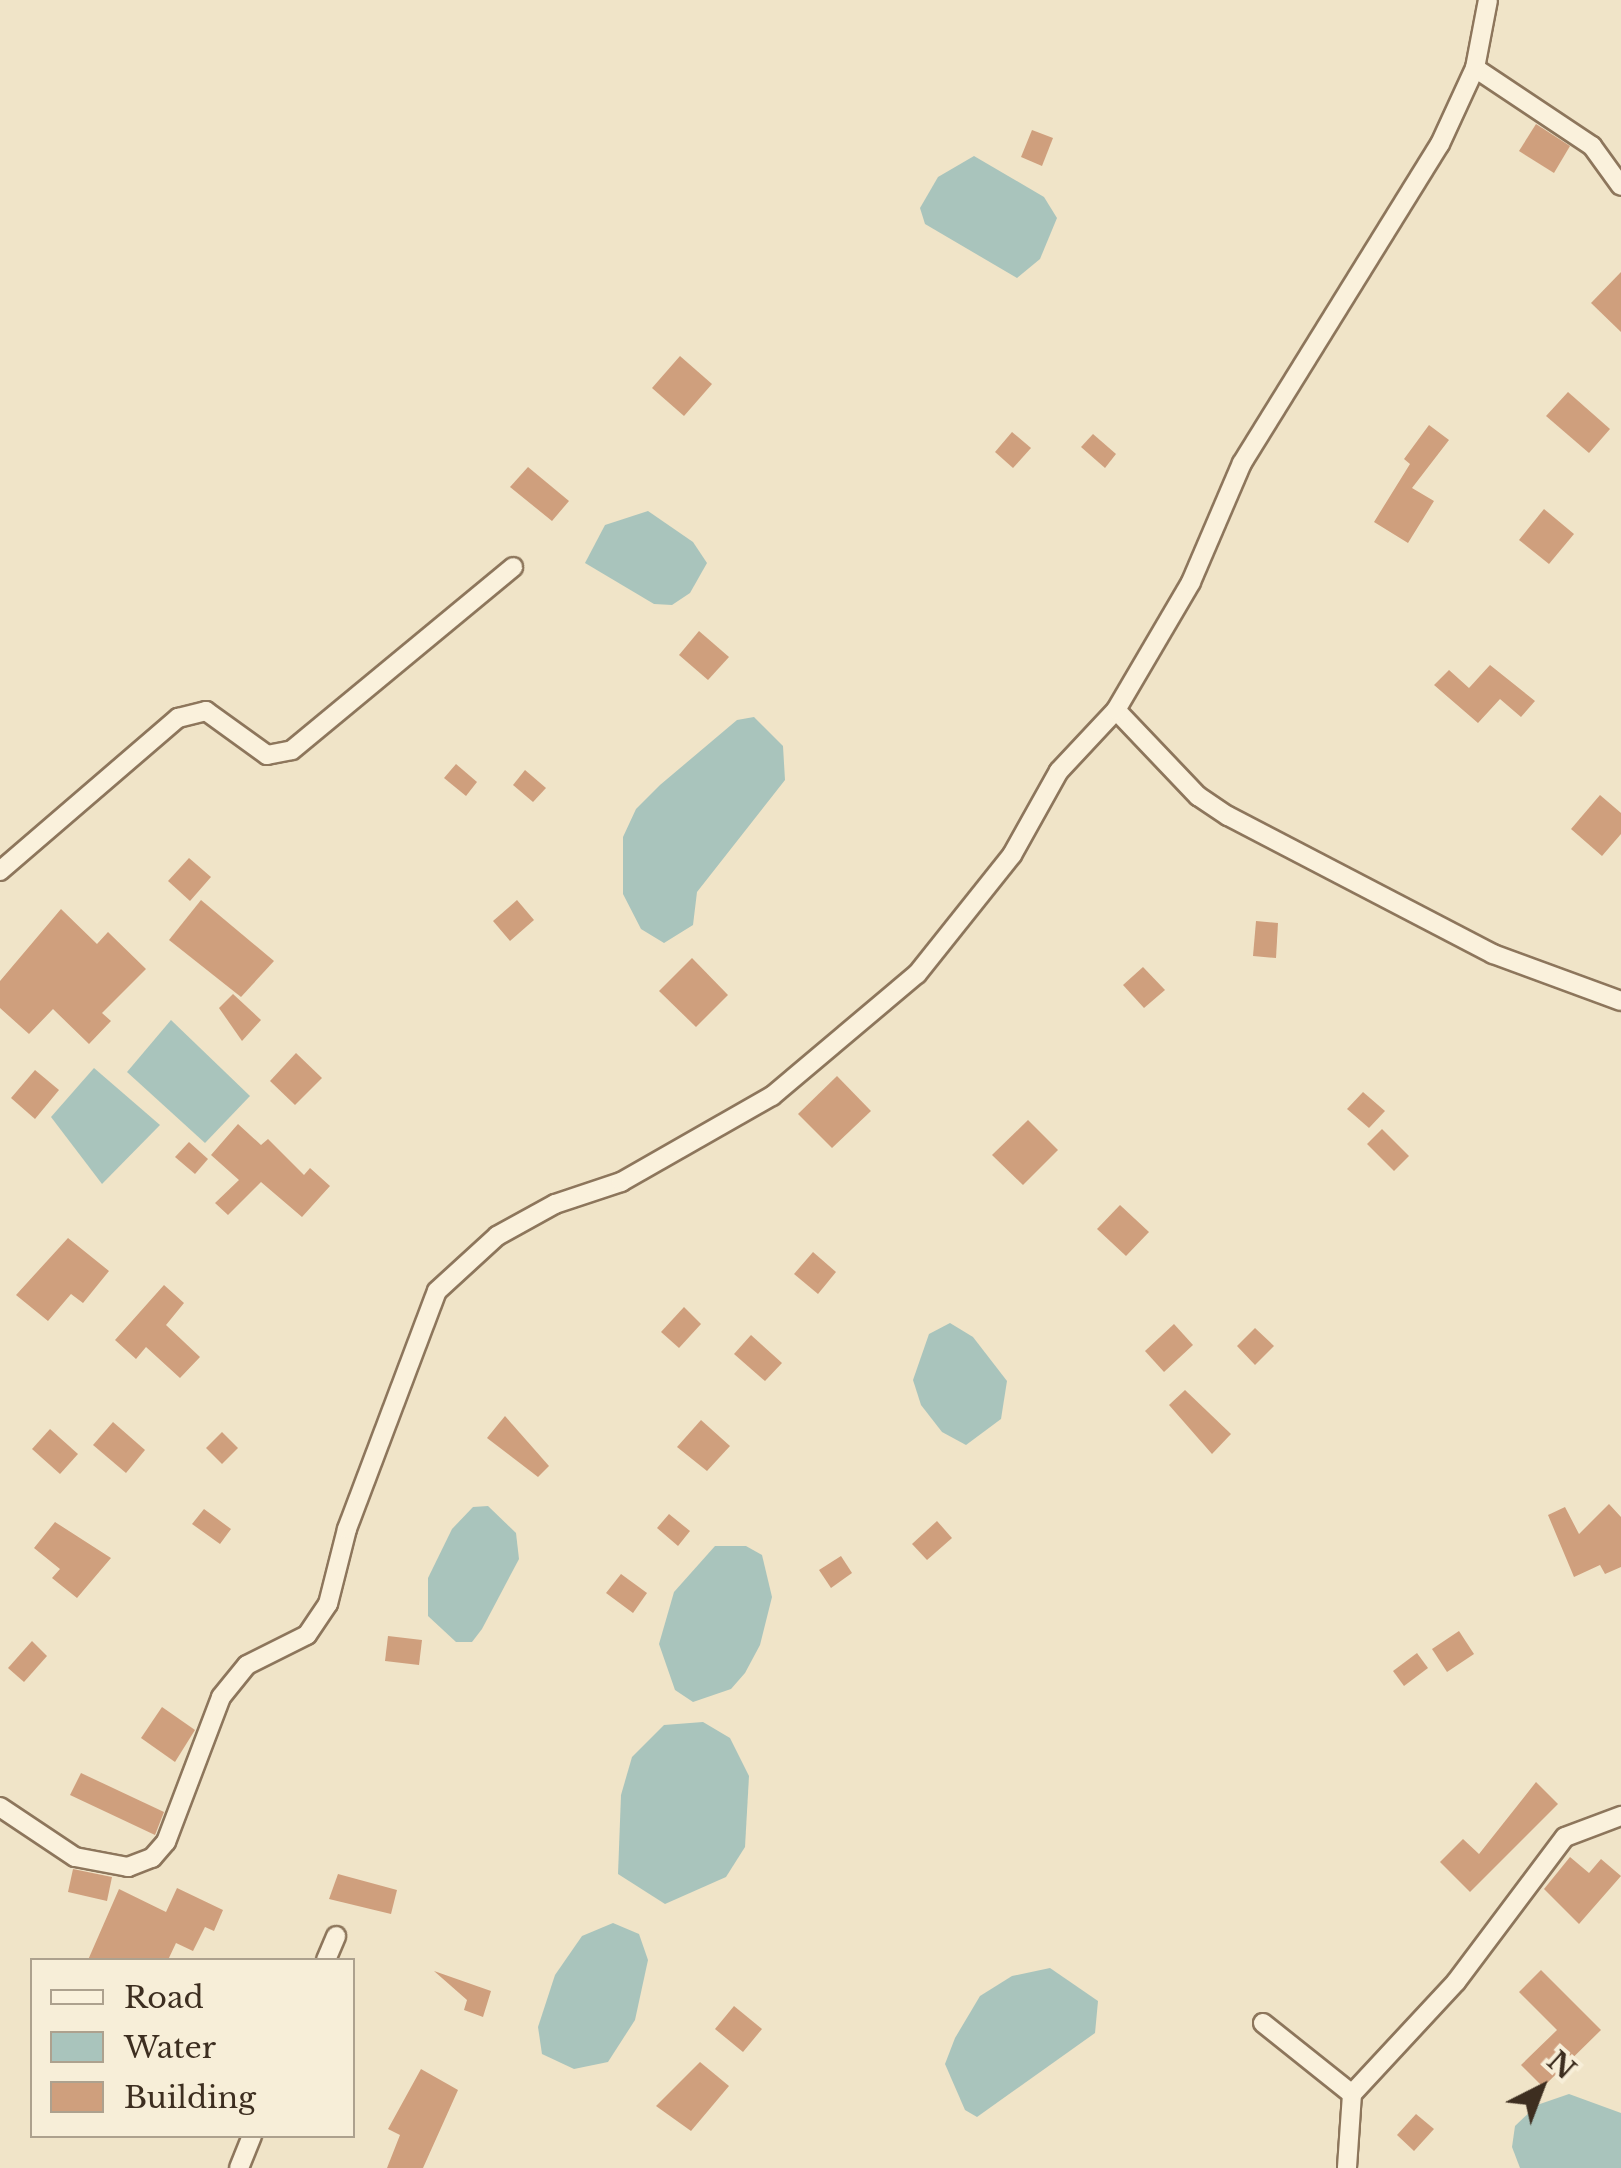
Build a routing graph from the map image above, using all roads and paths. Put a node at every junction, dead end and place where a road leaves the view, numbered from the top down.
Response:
1 (1488, 0) edge
2 (1475, 68) junction
3 (1621, 186) edge
4 (513, 567) dead end
5 (1116, 710) junction
6 (0, 871) edge
7 (1621, 1001) edge
8 (0, 1806) edge
9 (1621, 1816) edge
10 (336, 1936) dead end
11 (327, 1958) edge
12 (1264, 2023) dead end
13 (1352, 2094) junction
14 (251, 2138) edge
15 (239, 2168) edge
16 (1347, 2168) edge

1 - 2 street
2 - 3 street
2 - 5 street
4 - 6 street
5 - 7 street
5 - 8 street
9 - 13 street
10 - 11 street
12 - 13 street
13 - 16 street
14 - 15 street

